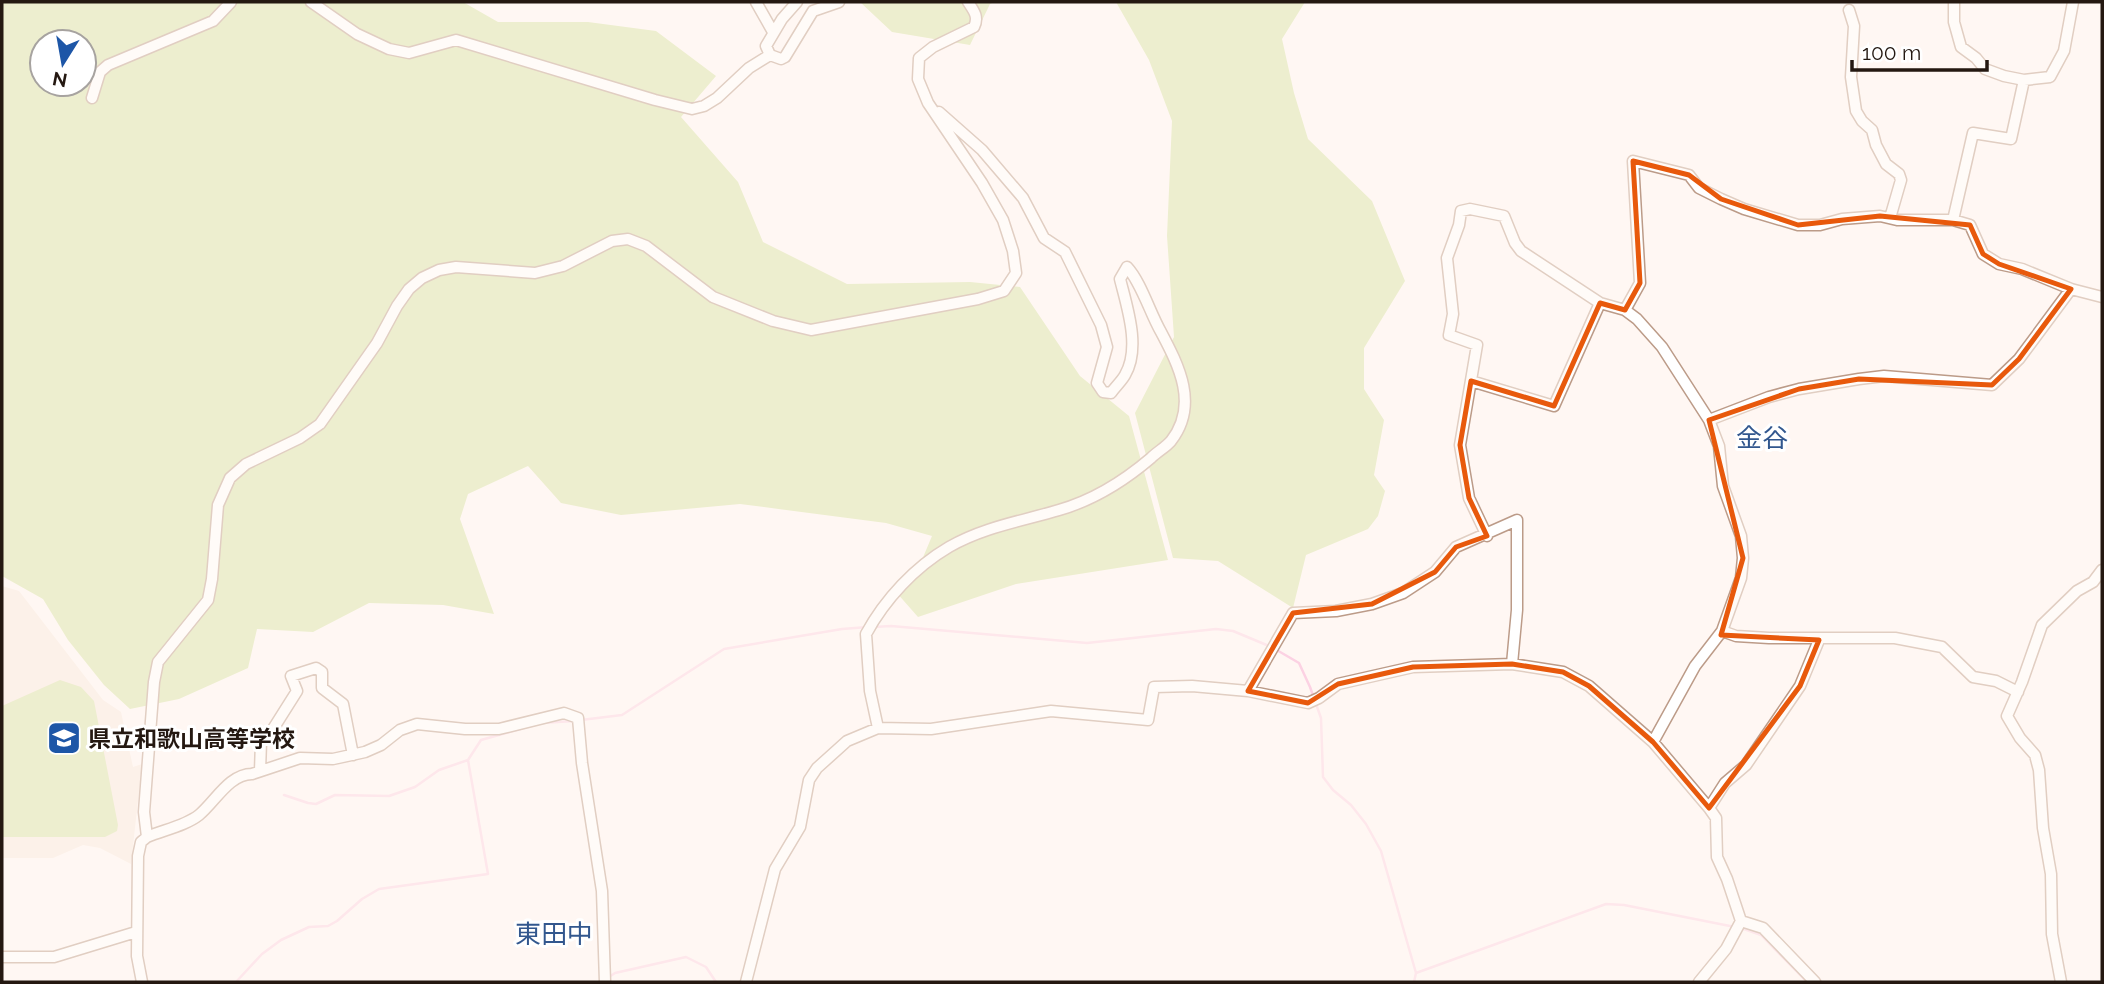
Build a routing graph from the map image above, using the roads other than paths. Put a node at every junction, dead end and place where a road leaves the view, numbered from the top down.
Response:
1 (231, 2) edge
2 (312, 2) edge
3 (756, 2) edge
4 (797, 2) edge
5 (839, 2) edge
6 (968, 2) edge
7 (1954, 2) edge
8 (2073, 2) edge
9 (1849, 9) dead end
10 (773, 32) junction
11 (770, 55) junction
12 (98, 78) edge
13 (2024, 80) junction
14 (928, 103) junction
15 (1891, 218) junction
16 (1953, 220) junction
17 (2071, 289) junction
18 (2102, 297) edge
19 (1600, 303) junction
20 (1625, 310) junction
21 (1471, 382) junction
22 (1709, 420) junction
23 (1487, 536) junction
24 (2102, 570) edge
25 (1722, 631) junction
26 (1819, 639) junction
27 (1512, 664) junction
28 (1248, 691) junction
29 (2018, 692) junction
30 (878, 728) junction
31 (1653, 741) junction
32 (353, 755) junction
33 (260, 771) junction
34 (1709, 808) junction
35 (147, 837) junction
36 (1741, 921) junction
37 (136, 932) junction
38 (2, 957) edge
39 (142, 982) edge
40 (605, 982) edge
41 (746, 982) edge
42 (1699, 982) edge
43 (1815, 982) edge
44 (2061, 982) edge

1 - 12 street
2 - 11 street
3 - 10 street
4 - 10 street
5 - 11 street
6 - 14 street
7 - 13 street
8 - 13 street
9 - 15 street
10 - 11 street
13 - 16 street
14 - 30 street
14 - 35 street
15 - 16 street
15 - 20 street
16 - 17 street
17 - 18 street
17 - 22 street
19 - 20 street
19 - 21 street
19 - 21 street
20 - 22 street
21 - 23 street
22 - 25 street
23 - 27 street
23 - 28 street
24 - 29 street
25 - 26 street
25 - 31 street
26 - 29 street
26 - 34 street
27 - 28 street
27 - 31 street
28 - 30 street
29 - 44 street
30 - 41 street
31 - 34 street
32 - 33 street
32 - 33 street
32 - 40 street
33 - 35 street
34 - 36 street
35 - 37 street
36 - 42 street
36 - 43 street
37 - 38 street
37 - 39 street

